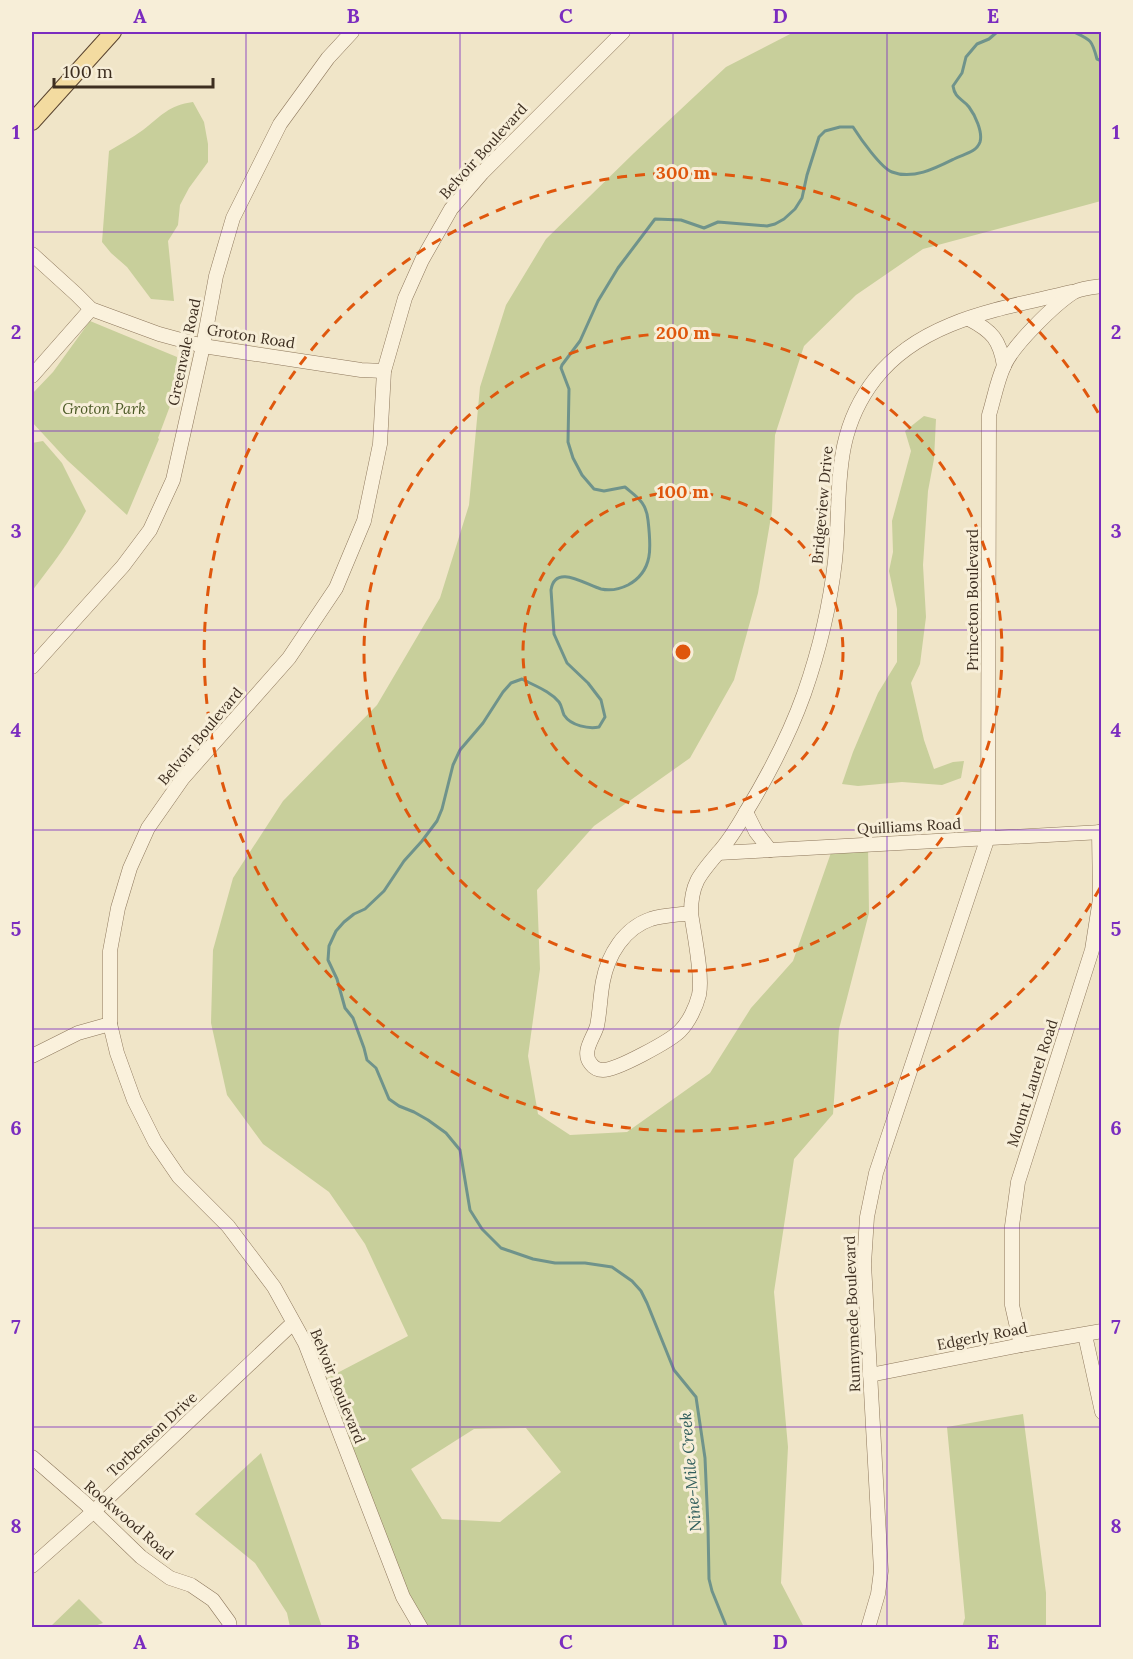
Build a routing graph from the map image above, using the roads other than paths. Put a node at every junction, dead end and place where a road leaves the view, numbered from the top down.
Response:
1 (113, 32) edge
2 (352, 32) edge
3 (623, 32) edge
4 (32, 122) edge
5 (32, 254) edge
6 (1101, 286) edge
7 (1076, 291) junction
8 (91, 309) junction
9 (969, 319) junction
10 (203, 346) junction
11 (1004, 366) junction
12 (384, 371) junction
13 (32, 376) edge
14 (32, 668) edge
15 (746, 812) junction
16 (1100, 832) edge
17 (988, 837) junction
18 (770, 850) junction
19 (718, 854) junction
20 (691, 913) junction
21 (110, 1024) junction
22 (32, 1056) edge
23 (293, 1323) junction
24 (1101, 1331) edge
25 (1085, 1335) junction
26 (1021, 1345) junction
27 (870, 1375) junction
28 (1101, 1412) edge
29 (32, 1457) edge
30 (93, 1512) junction
31 (32, 1566) edge
32 (230, 1628) edge
33 (421, 1628) edge
34 (867, 1628) edge

1 - 4 main road
2 - 10 street, Greenvale Road
3 - 12 street, Belvoir Boulevard
5 - 8 street, Groton Road
6 - 7 street, Princeton Boulevard
7 - 9 street, Bridgeview Drive
7 - 11 street, Princeton Boulevard
8 - 10 street, Groton Road
8 - 13 street
9 - 11 street
9 - 15 street, Bridgeview Drive
10 - 12 street, Groton Road
10 - 14 street, Greenvale Road
11 - 17 street, Princeton Boulevard
12 - 21 street, Belvoir Boulevard
15 - 18 street
15 - 19 street, Bridgeview Drive
16 - 17 street, Quilliams Road
16 - 26 street, Mount Laurel Road
17 - 18 street, Quilliams Road
17 - 27 street, Runnymede Boulevard
18 - 19 street, Quilliams Road
19 - 20 street, Bridgeview Drive
20 - 20 street, Bridgeview Drive
21 - 22 street
21 - 23 street, Belvoir Boulevard
23 - 30 street, Torbenson Drive
23 - 33 street, Belvoir Boulevard
24 - 25 street, Edgerly Road
25 - 26 street, Edgerly Road
25 - 28 street
26 - 27 street, Edgerly Road
27 - 34 street, Runnymede Boulevard
29 - 30 street, Rookwood Road
30 - 31 street, Torbenson Drive
30 - 32 street, Rookwood Road

